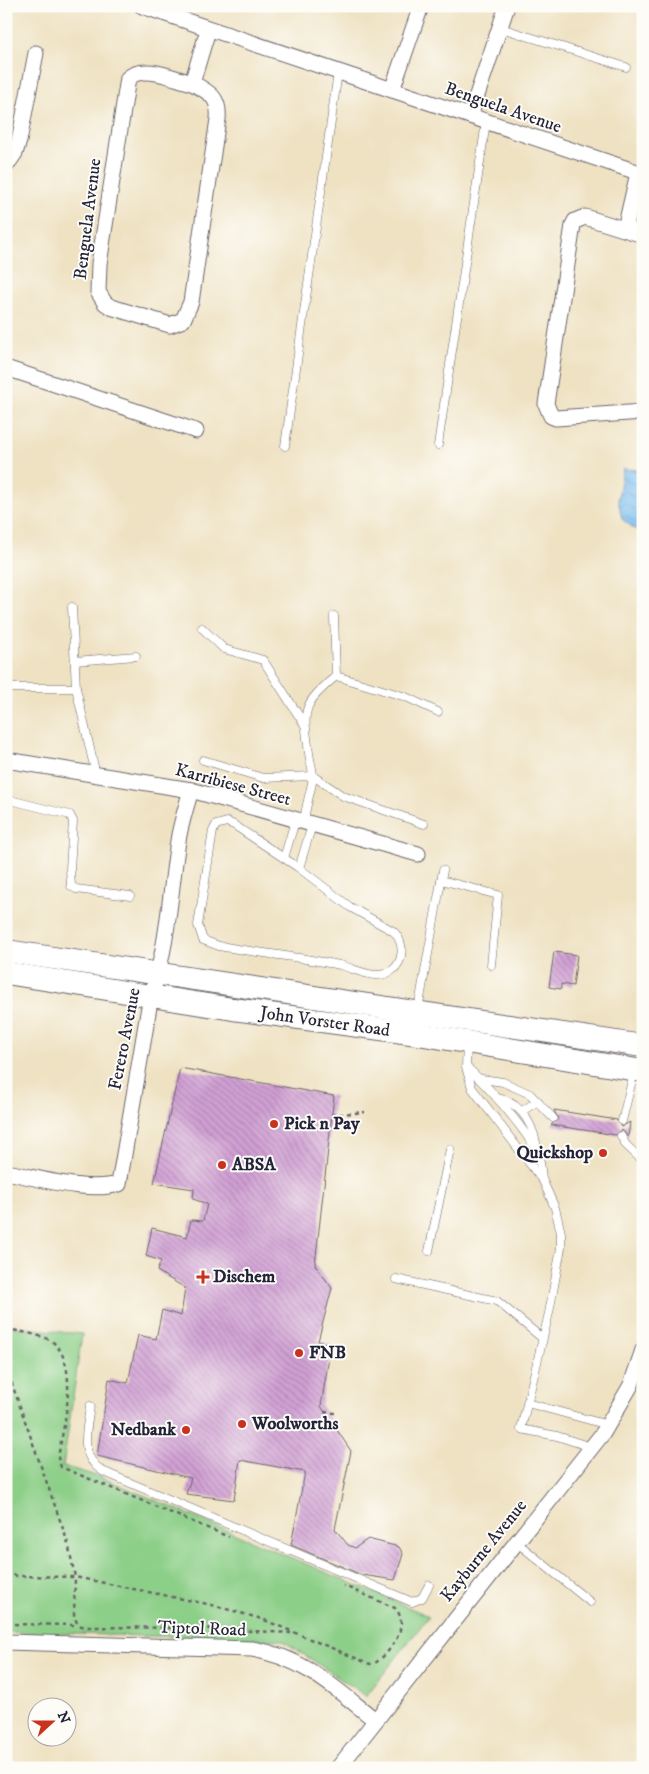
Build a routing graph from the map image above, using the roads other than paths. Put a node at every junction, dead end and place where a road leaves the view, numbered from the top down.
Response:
1 (142, 6) edge
2 (421, 6) edge
3 (507, 6) edge
4 (501, 28) junction
5 (208, 30) junction
6 (36, 53) dead end
7 (626, 67) dead end
8 (338, 72) junction
9 (192, 83) junction
10 (392, 90) junction
11 (470, 116) junction
12 (486, 122) junction
13 (6, 166) edge
14 (640, 174) edge
15 (625, 229) junction
16 (642, 232) edge
17 (6, 368) edge
18 (643, 412) edge
19 (196, 432) dead end
20 (438, 445) dead end
21 (285, 446) dead end
22 (72, 607) dead end
23 (334, 616) dead end
24 (202, 628) dead end
25 (136, 656) dead end
26 (75, 661) junction
27 (336, 676) junction
28 (6, 688) edge
29 (76, 688) junction
30 (438, 712) dead end
31 (305, 725) junction
32 (6, 760) edge
33 (203, 760) dead end
34 (96, 775) junction
35 (313, 776) junction
36 (191, 790) junction
37 (6, 799) edge
38 (304, 823) junction
39 (424, 824) dead end
40 (418, 854) dead end
41 (284, 858) junction
42 (300, 868) junction
43 (442, 870) dead end
44 (441, 880) junction
45 (130, 896) dead end
46 (6, 951) edge
47 (491, 965) dead end
48 (6, 973) edge
49 (158, 974) junction
50 (150, 995) junction
51 (417, 1012) junction
52 (470, 1032) junction
53 (643, 1046) edge
54 (466, 1067) junction
55 (639, 1070) edge
56 (482, 1079) junction
57 (497, 1098) junction
58 (538, 1100) junction
59 (522, 1111) junction
60 (553, 1118) dead end
61 (622, 1121) dead end
62 (621, 1136) dead end
63 (450, 1150) dead end
64 (538, 1155) junction
65 (643, 1161) edge
66 (6, 1172) edge
67 (543, 1181) junction
68 (429, 1251) dead end
69 (396, 1280) dead end
70 (542, 1338) junction
71 (642, 1357) edge
72 (527, 1402) junction
73 (90, 1406) dead end
74 (608, 1424) junction
75 (591, 1447) junction
76 (515, 1541) junction
77 (429, 1585) dead end
78 (590, 1602) dead end
79 (6, 1642) edge
80 (375, 1720) junction
81 (338, 1768) edge

1 - 5 street, Benguela Avenue
2 - 10 street
3 - 4 street
4 - 7 lane
4 - 11 street
5 - 8 street, Benguela Avenue
5 - 9 street
6 - 13 street
8 - 10 street, Benguela Avenue
8 - 21 lane
9 - 9 street, Benguela Avenue
10 - 11 street, Benguela Avenue
11 - 12 street, Benguela Avenue
12 - 14 street, Benguela Avenue
12 - 20 lane
14 - 15 street
15 - 16 street
15 - 18 street
17 - 19 street
22 - 26 lane
23 - 27 lane
24 - 31 lane
25 - 26 lane
26 - 29 lane
27 - 30 lane
27 - 31 lane
28 - 29 lane
29 - 34 lane
31 - 35 lane
32 - 34 street, Karribiese Street
33 - 35 lane
34 - 36 street, Karribiese Street
35 - 38 lane
35 - 39 lane
36 - 38 street, Karribiese Street
36 - 49 street, Ferero Avenue
37 - 45 lane
38 - 40 street, Karribiese Street
38 - 41 lane
38 - 42 lane
41 - 42 lane
41 - 42 lane
43 - 44 lane
44 - 47 lane
44 - 51 lane
46 - 49 main road, John Vorster Road
48 - 50 main road, John Vorster Road
49 - 50 street, Ferero Avenue
49 - 51 main road, John Vorster Road
50 - 52 main road, John Vorster Road
50 - 66 street, Ferero Avenue
51 - 52 main road, John Vorster Road
52 - 53 main road, John Vorster Road
52 - 54 lane
52 - 55 main road, John Vorster Road
54 - 56 lane
54 - 67 lane
55 - 61 lane
56 - 57 lane
56 - 58 lane
57 - 59 lane
57 - 64 lane
58 - 59 lane
58 - 60 lane
59 - 64 lane
62 - 65 lane
63 - 68 lane
64 - 67 lane
67 - 70 lane
69 - 70 lane
70 - 72 lane
71 - 74 street, Kayburne Avenue
72 - 74 lane
72 - 75 lane
73 - 77 lane
74 - 75 street, Kayburne Avenue
75 - 76 street, Kayburne Avenue
76 - 78 lane
76 - 80 street, Kayburne Avenue
79 - 80 street, Tiptol Road
80 - 81 street, Kayburne Avenue

